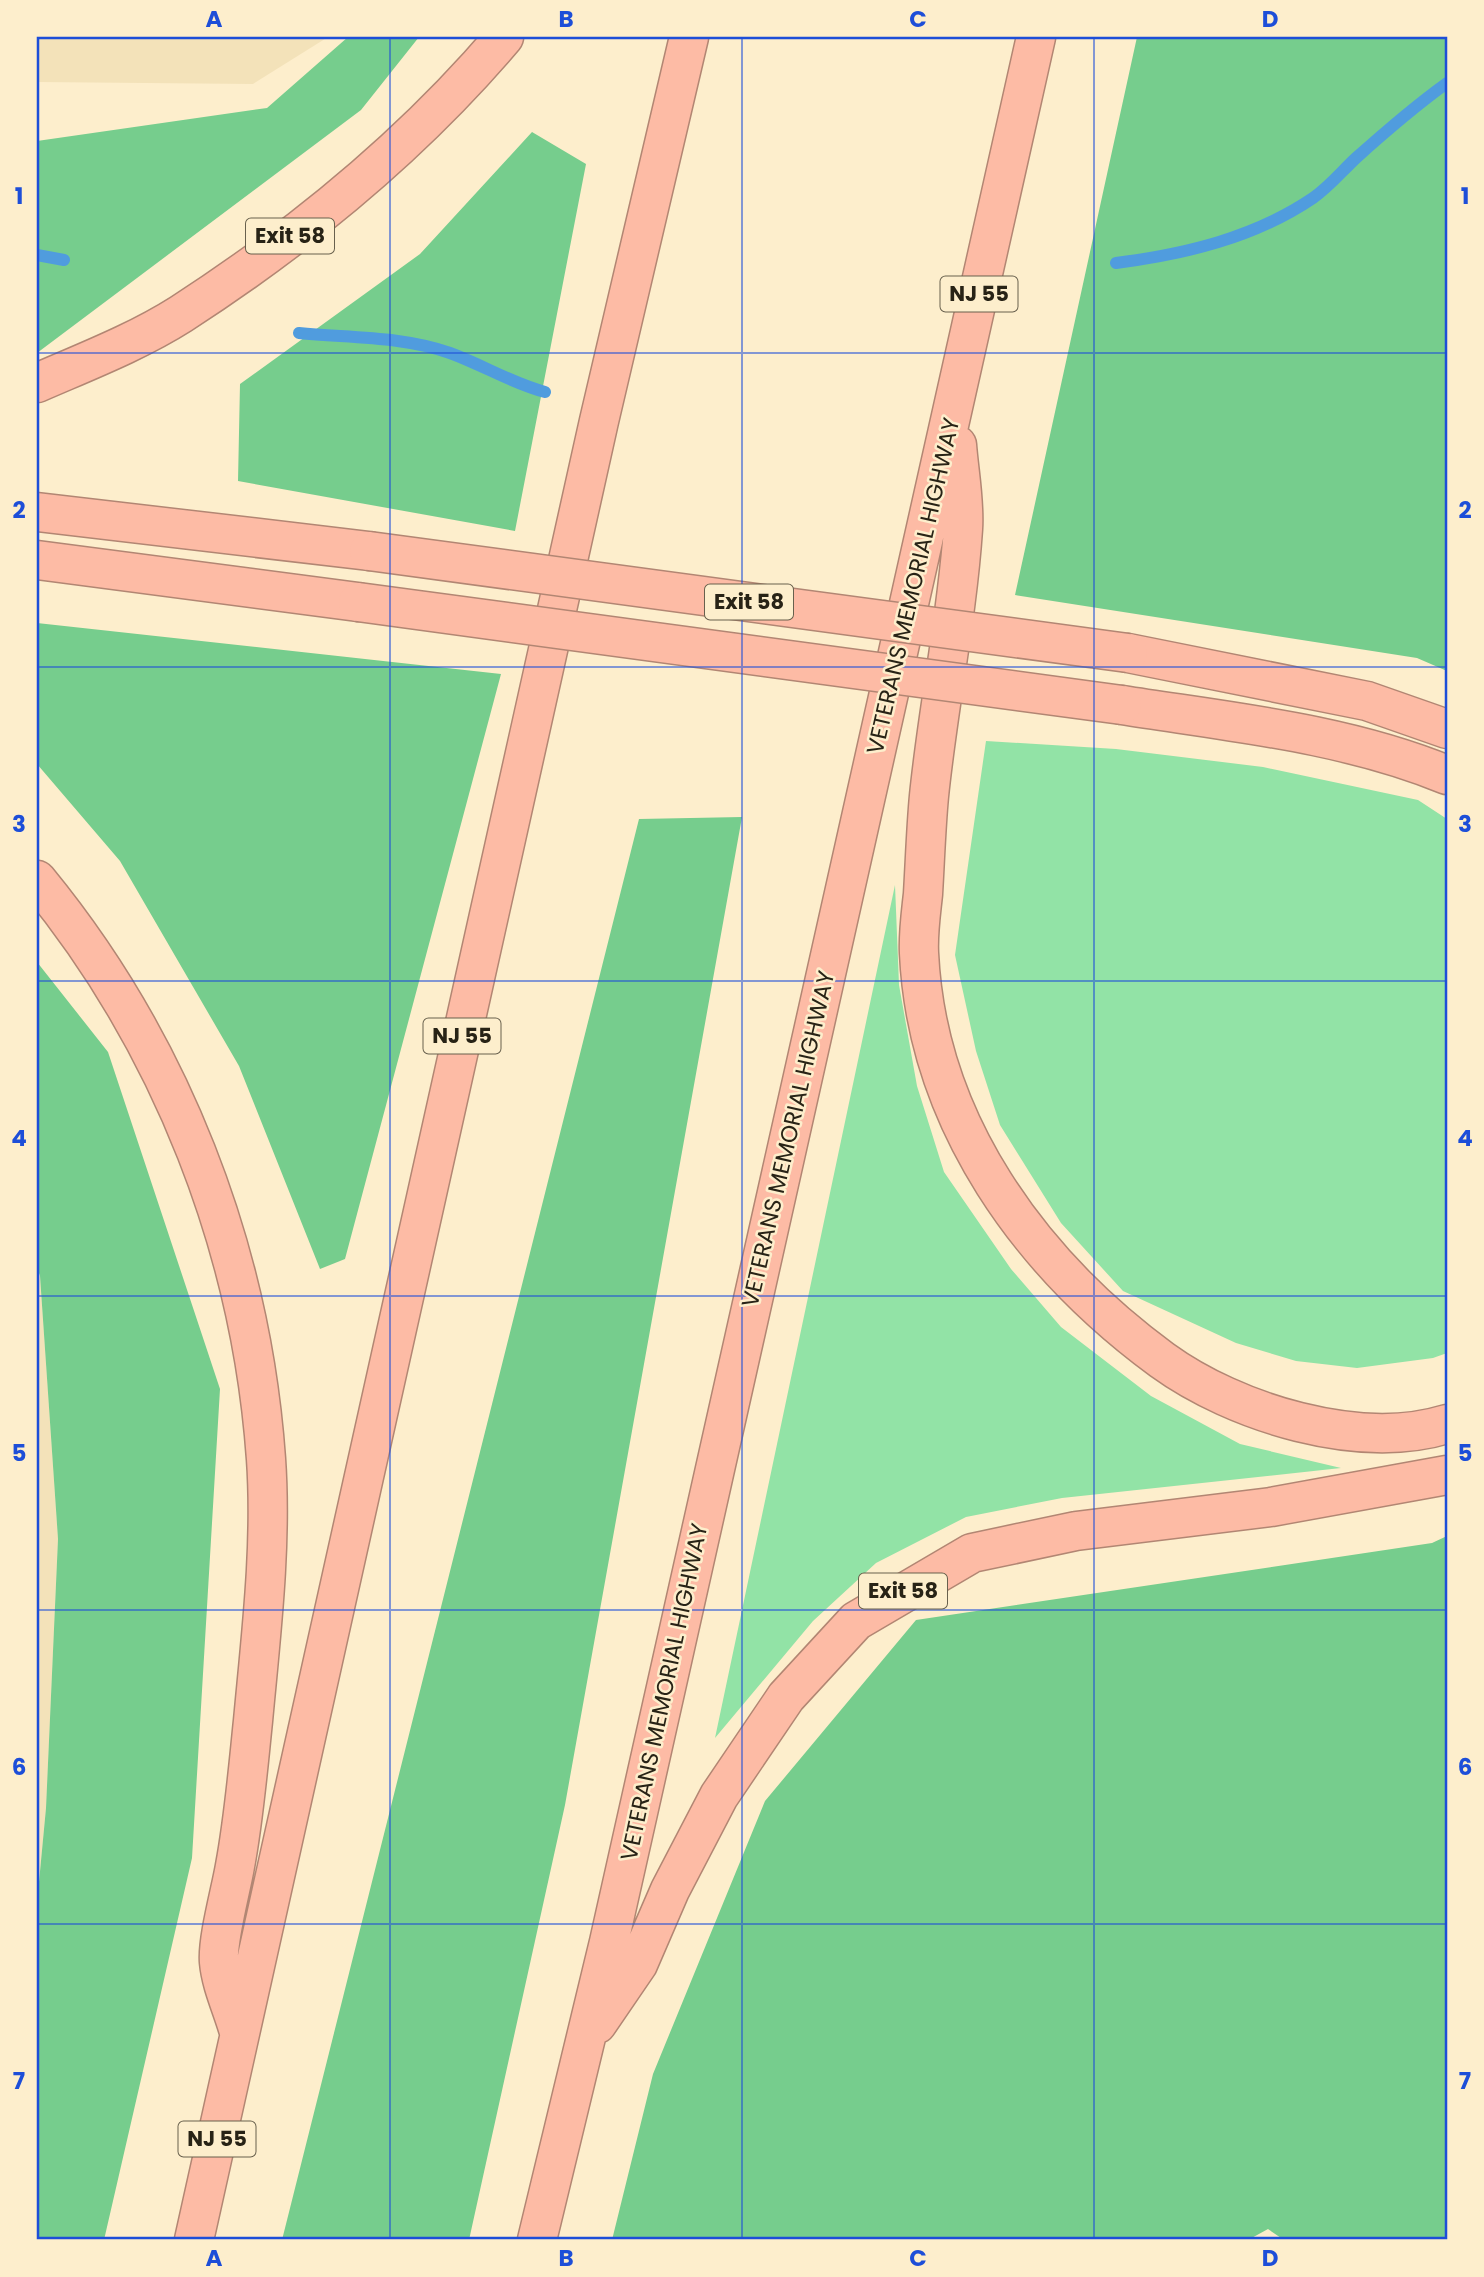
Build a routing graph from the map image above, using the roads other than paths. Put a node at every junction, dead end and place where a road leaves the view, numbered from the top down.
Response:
1 (505, 37) edge
2 (689, 37) edge
3 (1035, 37) edge
4 (37, 383) edge
5 (954, 408) junction
6 (37, 512) edge
7 (37, 560) edge
8 (1447, 729) edge
9 (1447, 775) edge
10 (37, 880) edge
11 (1447, 1424) edge
12 (1447, 1475) edge
13 (240, 2037) junction
14 (584, 2043) junction
15 (194, 2240) edge
16 (537, 2240) edge

1 - 4 highway, Exit 58
2 - 13 highway, NJ 55
3 - 5 highway, VETERANS MEMORIAL HIGHWAY / NJ 55
5 - 11 highway
5 - 14 highway, VETERANS MEMORIAL HIGHWAY / NJ 55
6 - 8 highway, Exit 58, bridge
7 - 9 highway, bridge
10 - 13 highway
12 - 14 highway, Exit 58
13 - 15 highway, NJ 55
14 - 16 highway, VETERANS MEMORIAL HIGHWAY / NJ 55

